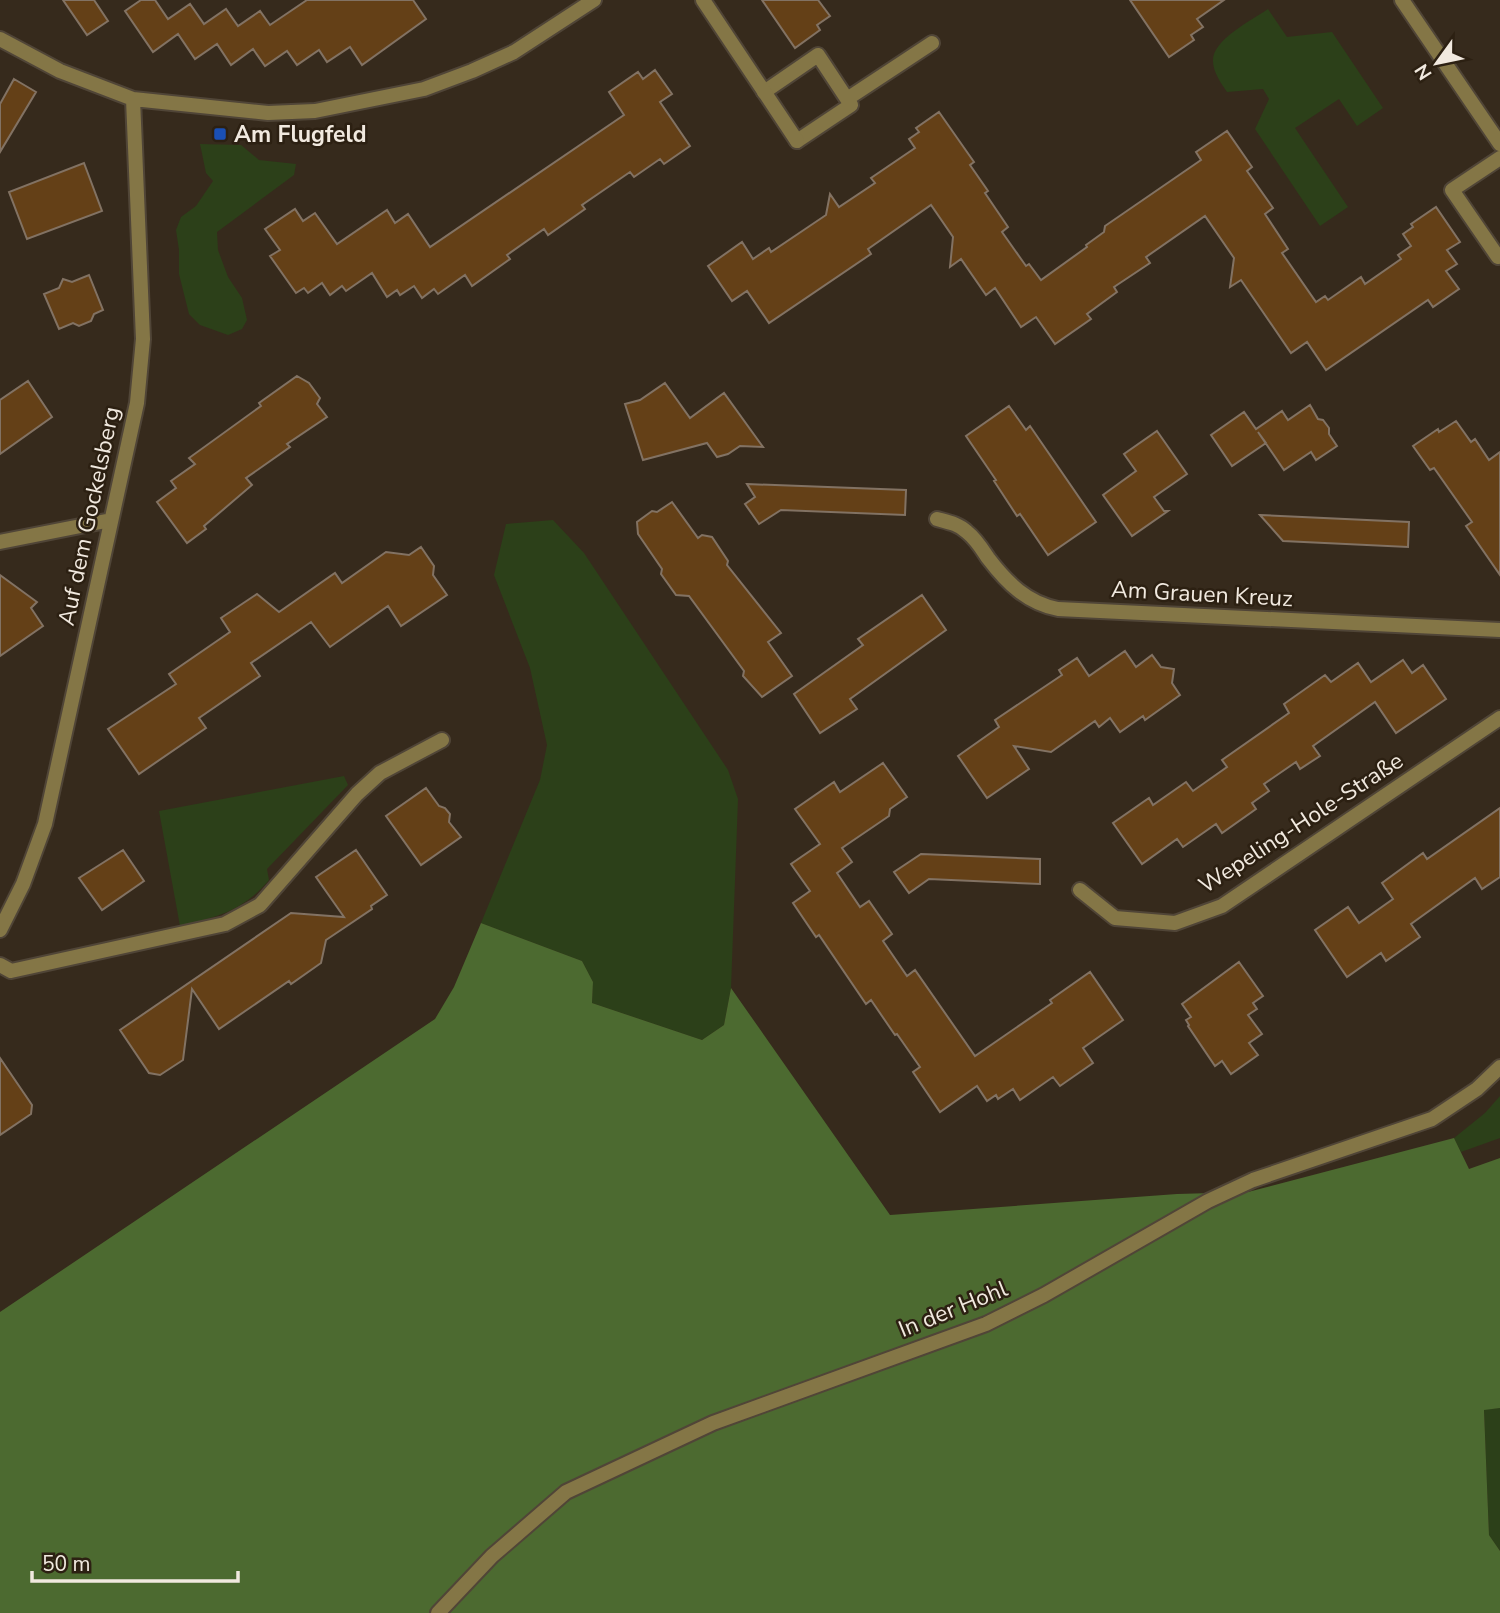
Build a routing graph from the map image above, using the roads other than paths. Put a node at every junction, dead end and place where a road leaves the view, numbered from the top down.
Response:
1 (594, 0) edge
2 (702, 0) edge
3 (1402, 0) edge
4 (0, 39) edge
5 (932, 43) dead end
6 (764, 92) junction
7 (133, 99) junction
8 (847, 99) junction
9 (1500, 144) edge
10 (1500, 158) edge
11 (1500, 256) edge
12 (937, 519) dead end
13 (111, 520) junction
14 (0, 542) edge
15 (1500, 630) edge
16 (1500, 718) edge
17 (442, 740) dead end
18 (1080, 890) dead end
19 (0, 930) edge
20 (0, 965) edge
21 (1500, 1066) edge
22 (438, 1613) edge

1 - 7 street
2 - 6 street
3 - 9 street
4 - 7 street
5 - 8 street
6 - 8 street
6 - 8 street
7 - 13 street, Auf dem Gockelsberg
10 - 11 street
12 - 15 street, Am Grauen Kreuz
13 - 14 street
13 - 19 street, Auf dem Gockelsberg
16 - 18 street, Wepeling-Hole-Straße
17 - 20 street
21 - 22 street, In der Hohl

